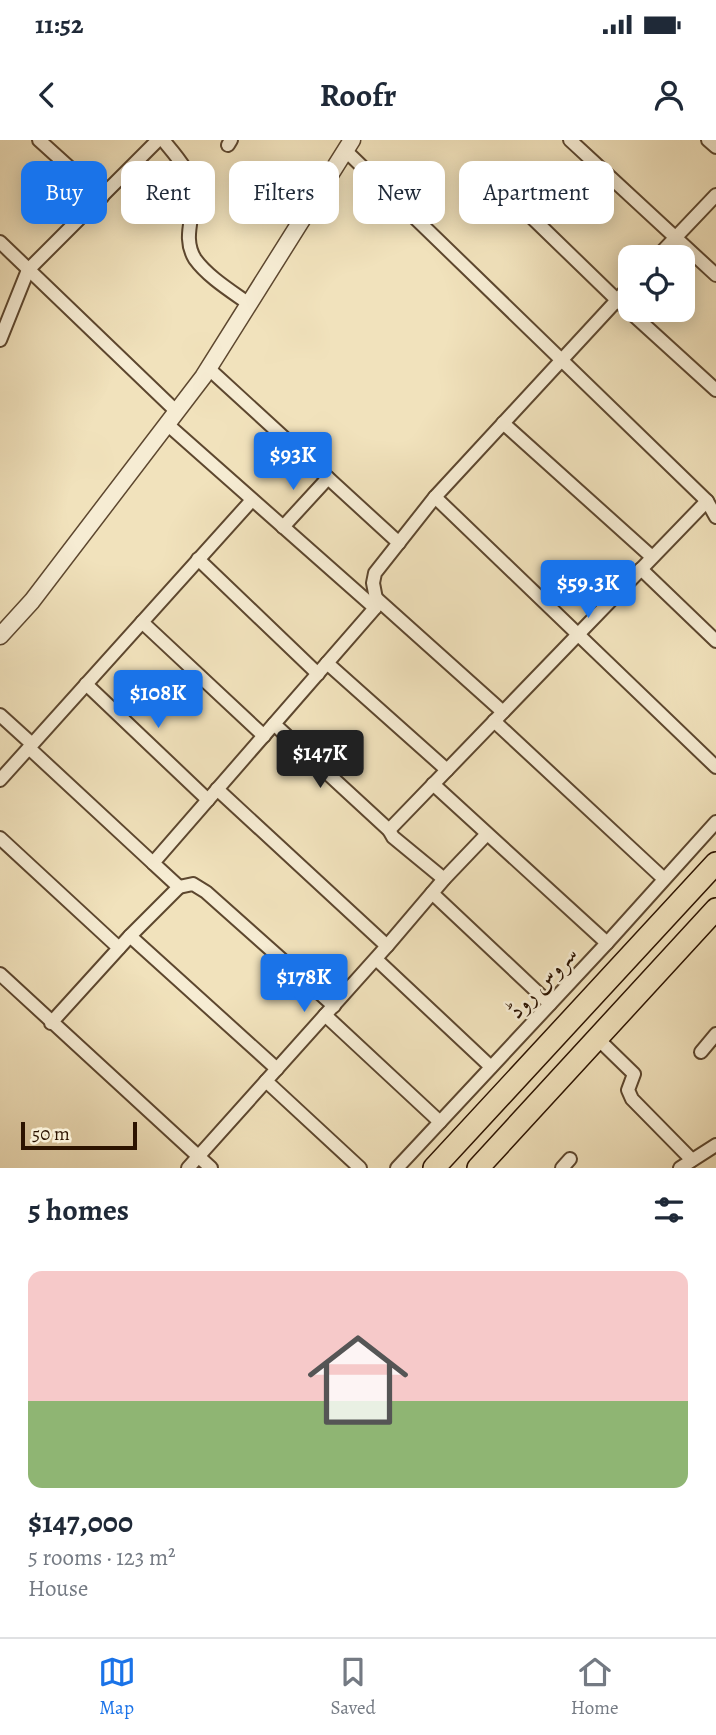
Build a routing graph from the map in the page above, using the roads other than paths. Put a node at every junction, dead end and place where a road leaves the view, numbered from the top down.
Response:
1 (39, 140) edge
2 (160, 140) edge
3 (570, 140) edge
4 (708, 140) edge
5 (349, 145) edge
6 (716, 147) edge
7 (62, 161) edge
8 (107, 192) edge
9 (716, 195) edge
10 (75, 224) edge
11 (539, 224) edge
12 (676, 237) junction
13 (0, 242) edge
14 (668, 245) edge
15 (28, 270) junction
16 (716, 275) edge
17 (617, 300) junction
18 (249, 304) junction
19 (0, 340) edge
20 (560, 360) junction
21 (208, 368) junction
22 (716, 390) edge
23 (172, 418) junction
24 (503, 422) junction
25 (328, 478) junction
26 (435, 497) junction
27 (251, 499) junction
28 (707, 501) junction
29 (716, 517) edge
30 (283, 527) junction
31 (399, 543) junction
32 (652, 557) junction
33 (198, 559) junction
34 (641, 569) junction
35 (376, 603) junction
36 (142, 622) junction
37 (578, 634) junction
38 (0, 636) edge
39 (716, 641) edge
40 (327, 663) junction
41 (318, 674) junction
42 (86, 684) junction
43 (0, 715) edge
44 (499, 716) junction
45 (274, 724) junction
46 (264, 736) junction
47 (30, 746) junction
48 (716, 767) edge
49 (447, 770) junction
50 (0, 780) edge
51 (433, 784) junction
52 (217, 789) junction
53 (208, 800) junction
54 (716, 822) edge
55 (389, 831) junction
56 (487, 834) junction
57 (0, 838) edge
58 (153, 863) junction
59 (716, 863) edge
60 (444, 879) junction
61 (664, 879) junction
62 (179, 887) junction
63 (432, 893) junction
64 (716, 909) edge
65 (130, 936) junction
66 (607, 943) junction
67 (387, 946) junction
68 (119, 948) junction
69 (376, 959) junction
70 (0, 974) edge
71 (550, 1004) junction
72 (329, 1010) junction
73 (51, 1023) junction
74 (716, 1034) edge
75 (597, 1038) junction
76 (701, 1052) dead end
77 (491, 1067) junction
78 (277, 1069) junction
79 (266, 1081) junction
80 (440, 1122) junction
81 (463, 1136) junction
82 (715, 1146) edge
83 (198, 1157) junction
84 (692, 1160) junction
85 (482, 1163) edge
86 (188, 1168) edge
87 (211, 1168) edge
88 (359, 1168) edge
89 (397, 1168) edge
90 (434, 1168) edge
91 (680, 1168) edge

1 - 7 street
2 - 8 street
2 - 18 street
3 - 12 street
4 - 6 street
5 - 18 street
5 - 20 street
9 - 12 street
10 - 15 street
11 - 17 street
12 - 14 street
12 - 16 street
13 - 15 street
15 - 19 street
15 - 23 street
17 - 20 street
17 - 22 street
18 - 21 street
20 - 24 street
20 - 28 street
21 - 23 street
21 - 25 street
23 - 27 street
23 - 38 street
24 - 26 street
24 - 32 street
25 - 30 street
25 - 31 street
26 - 31 street
26 - 37 street
27 - 30 street
27 - 33 street
28 - 29 street
28 - 32 street
30 - 35 street
31 - 35 street
32 - 34 street
33 - 36 street
33 - 41 street
34 - 37 street
34 - 39 street
35 - 40 street
35 - 44 street
36 - 42 street
36 - 46 street
37 - 44 street
37 - 48 street
40 - 41 street
40 - 49 street
41 - 45 street
42 - 47 street
42 - 53 street
43 - 47 street
44 - 49 street
44 - 61 street
45 - 46 street
45 - 55 street
46 - 52 street
47 - 50 street
47 - 58 street
49 - 51 street
51 - 55 street
51 - 56 street
52 - 53 street
52 - 67 street
53 - 58 street
54 - 61 street, سروس روڈ
55 - 60 street
56 - 60 street
56 - 66 street
57 - 68 street
58 - 62 street
59 - 81 main road
60 - 63 street
61 - 66 street, سروس روڈ
62 - 65 street
62 - 72 street
63 - 67 street
63 - 71 street
64 - 75 main road
65 - 68 street
65 - 78 street
66 - 71 street, سروس روڈ
67 - 69 street
68 - 73 street
69 - 72 street
69 - 77 street
70 - 73 street
71 - 77 street, سروس روڈ
72 - 78 street
72 - 80 street
73 - 83 street
74 - 76 street
75 - 84 street
75 - 85 main road
77 - 80 street, سروس روڈ
78 - 79 street
79 - 83 street
79 - 88 street
80 - 89 street, سروس روڈ
81 - 85 main road
81 - 90 main road
82 - 84 street
83 - 86 street
83 - 87 street
84 - 91 street

